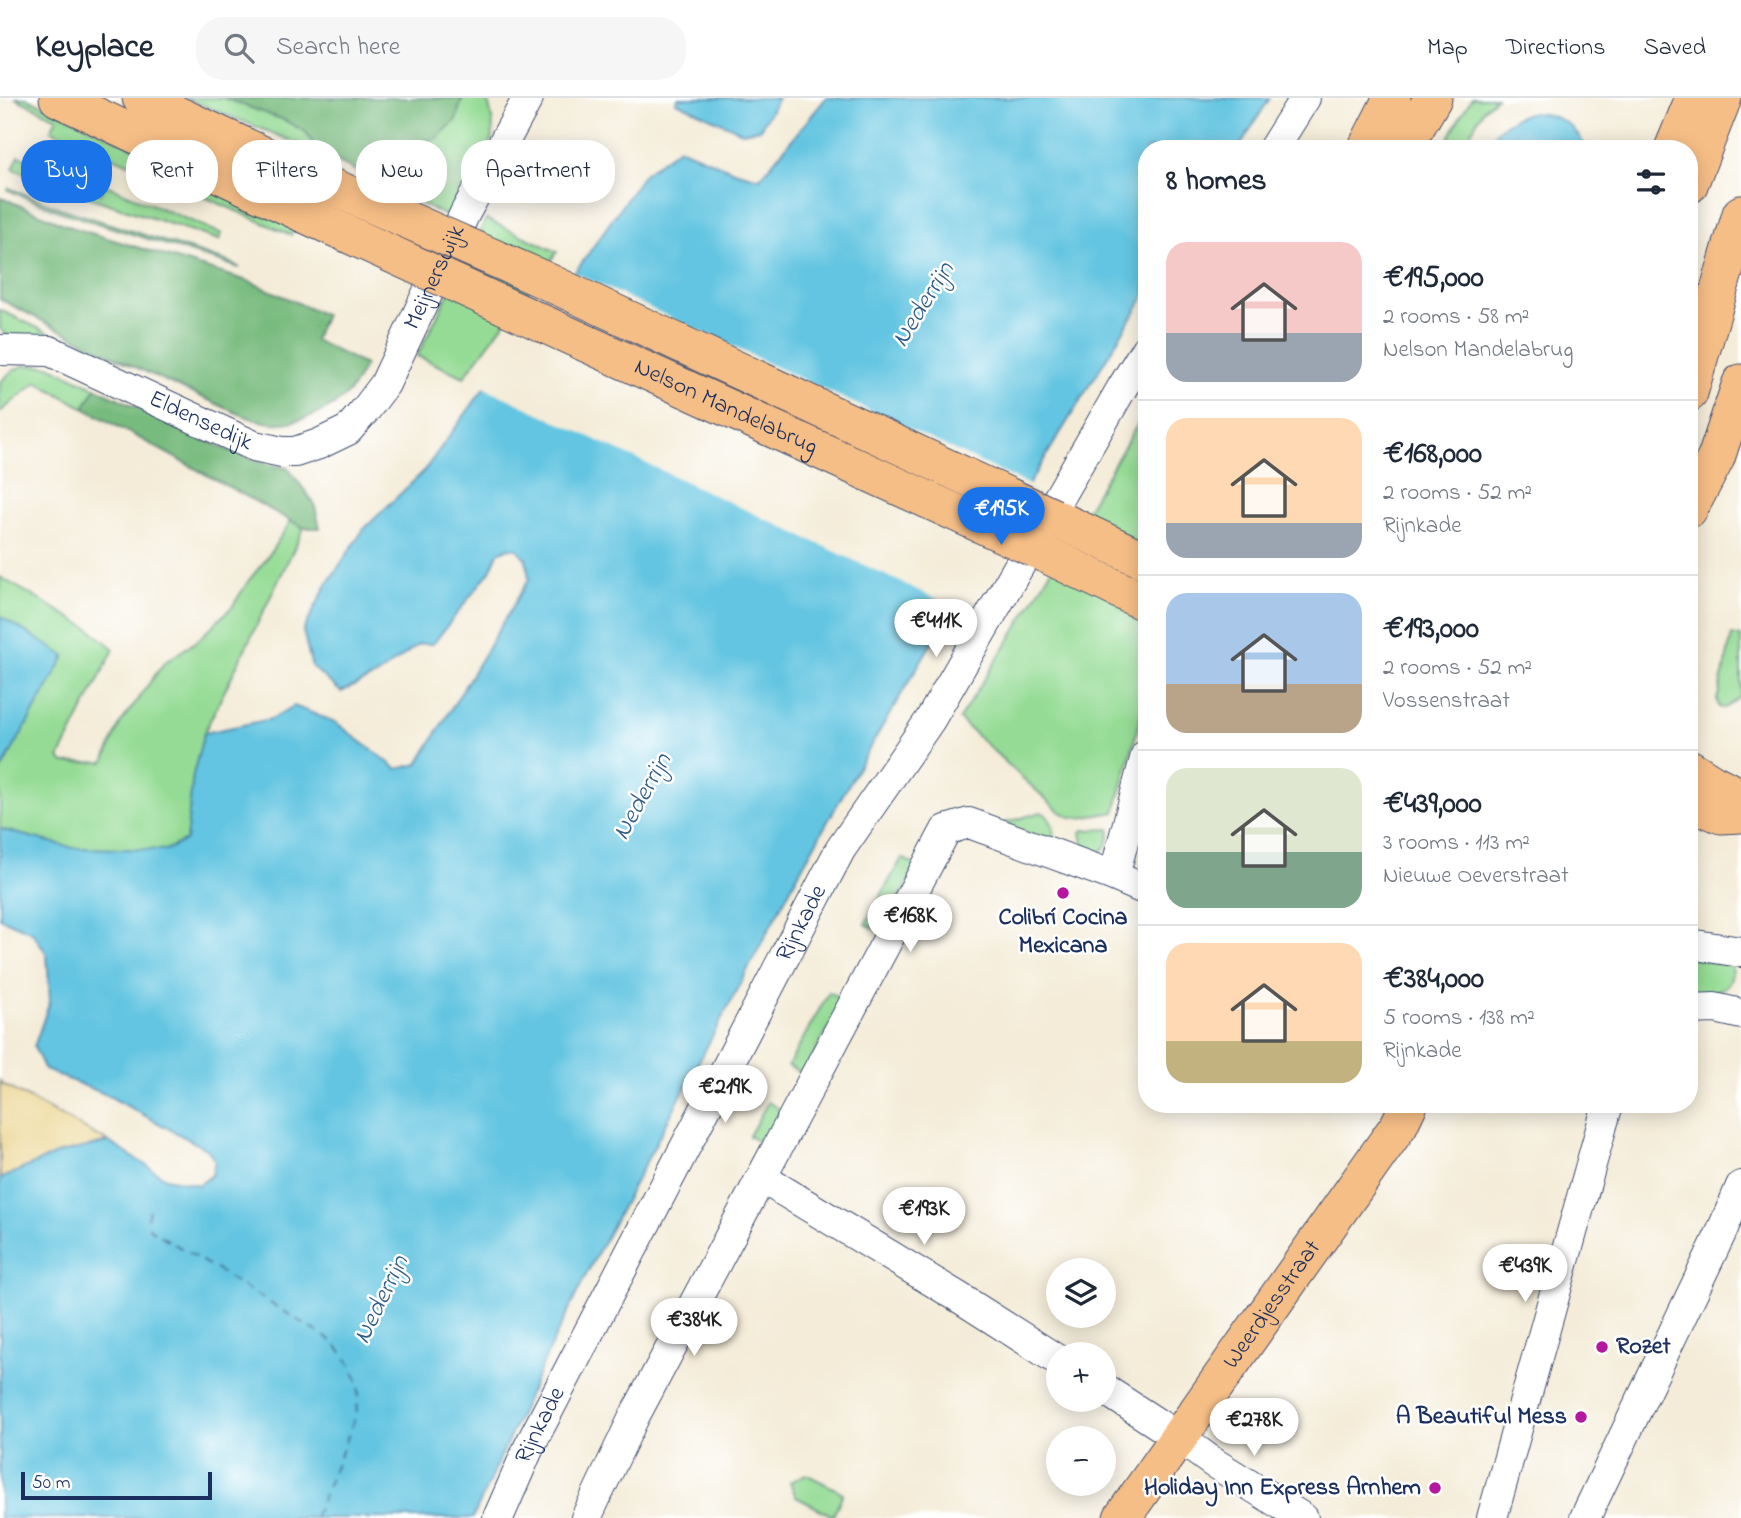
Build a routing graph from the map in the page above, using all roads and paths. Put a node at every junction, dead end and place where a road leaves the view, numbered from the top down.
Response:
1 (58, 98) edge
2 (141, 98) edge
3 (528, 98) edge
4 (1305, 98) edge
5 (1392, 98) edge
6 (1433, 98) edge
7 (1695, 98) edge
8 (1723, 98) edge
9 (1279, 140) edge
10 (1371, 140) edge
11 (1408, 140) edge
12 (1677, 140) edge
13 (1698, 162) edge
14 (1741, 214) edge
15 (0, 350) edge
16 (1138, 362) edge
17 (1698, 362) edge
18 (1741, 383) edge
19 (385, 384) joint
20 (1698, 492) edge
21 (1138, 557) edge
22 (1138, 599) edge
23 (1698, 774) edge
24 (1138, 785) edge
25 (1741, 797) edge
26 (1698, 805) edge
27 (1741, 814) edge
28 (1114, 876) junction
29 (1138, 886) edge
30 (1698, 945) edge
31 (1741, 952) edge
32 (1698, 1009) edge
33 (1741, 1014) edge
34 (1410, 1113) edge
35 (1605, 1113) edge
36 (762, 1178) junction
37 (1741, 1186) edge
38 (1046, 1353) edge
39 (1116, 1397) edge
40 (1178, 1437) junction
41 (498, 1518) edge
42 (586, 1518) edge
43 (1122, 1518) edge
44 (1303, 1518) edge
45 (1492, 1518) edge
46 (1585, 1518) edge

1 - 22 main road, Nelson Mandelabrug, bridge
2 - 21 main road, Nelson Mandelabrug, bridge
3 - 19 street, Meijnerswijk
4 - 9 street
5 - 10 main road
6 - 11 main road
7 - 12 main road
8 - 13 main road
14 - 17 main road
15 - 19 street, Eldensedijk
16 - 41 street, Rijnkade
18 - 20 main road
23 - 25 main road
24 - 28 street
26 - 27 main road
28 - 29 street
28 - 36 street
30 - 31 street
32 - 33 street
34 - 40 main road, Weerdjesstraat
35 - 45 street
36 - 38 street
36 - 42 street
37 - 46 street
39 - 40 street
40 - 43 main road, Weerdjesstraat
40 - 44 street

